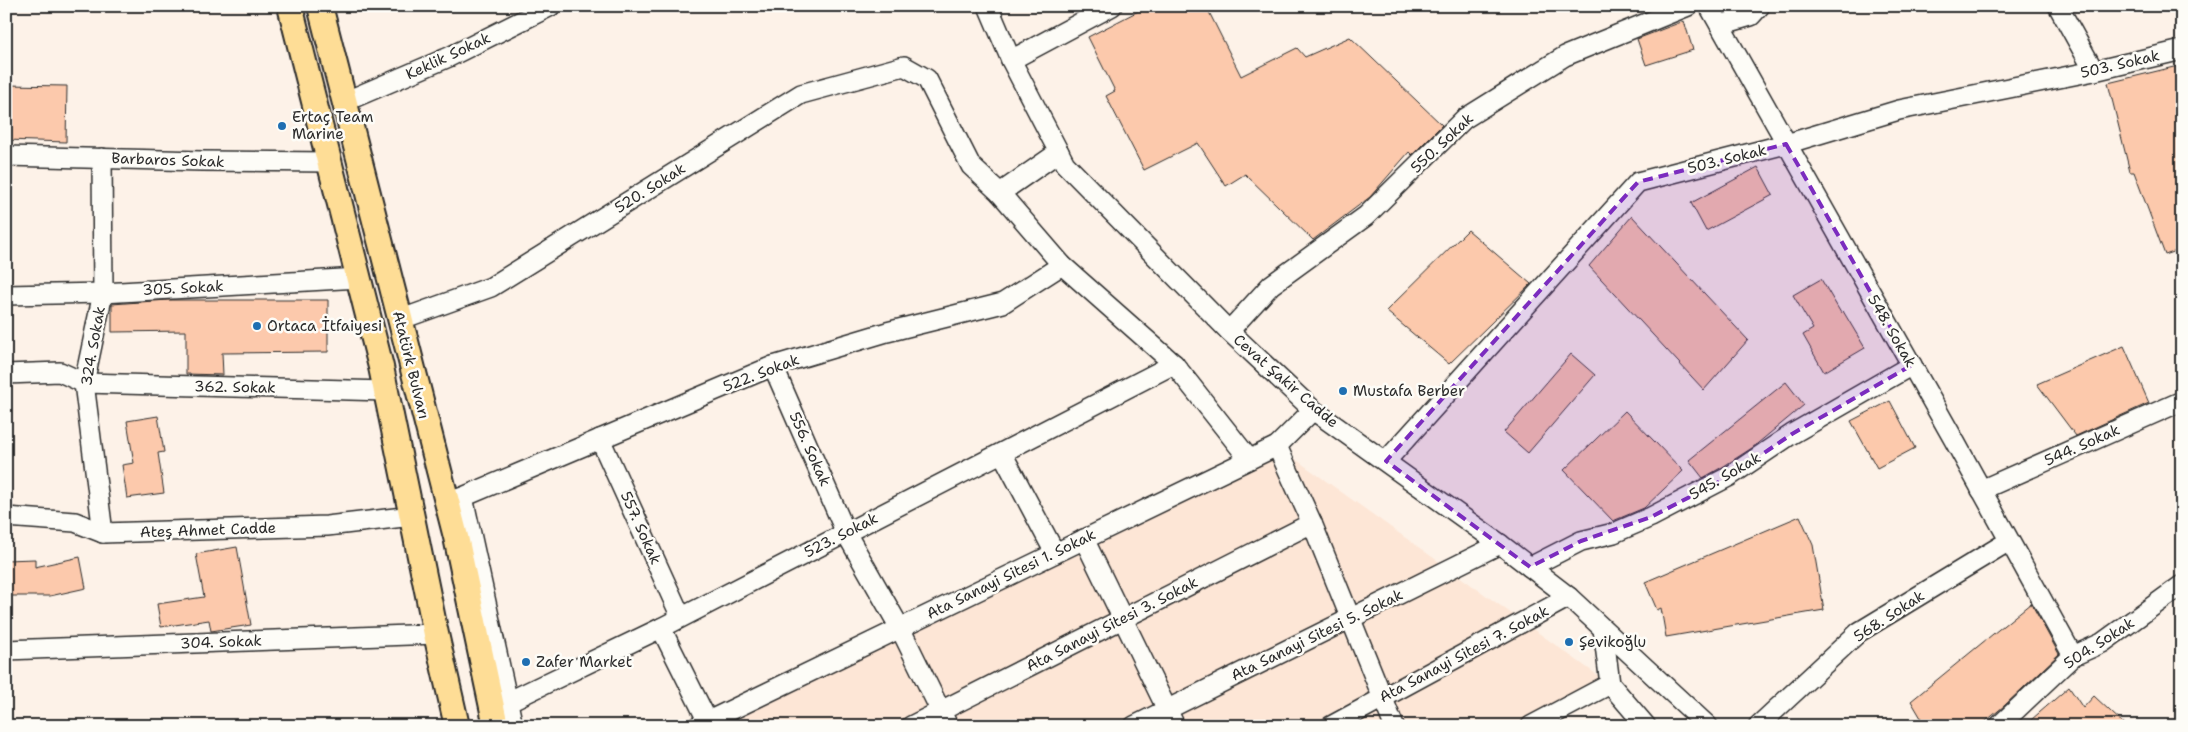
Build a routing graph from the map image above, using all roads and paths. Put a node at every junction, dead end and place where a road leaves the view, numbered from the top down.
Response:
1 (290, 6) edge
2 (320, 6) edge
3 (551, 6) edge
4 (988, 6) edge
5 (1112, 6) edge
6 (1688, 6) edge
7 (1710, 6) edge
8 (1760, 6) edge
9 (2058, 6) edge
10 (1720, 25) junction
11 (2182, 50) edge
12 (1011, 60) junction
13 (2094, 71) junction
14 (344, 102) junction
15 (1786, 144) junction
16 (1059, 152) junction
17 (6, 156) edge
18 (102, 158) junction
19 (330, 162) junction
20 (1000, 193) junction
21 (1062, 265) junction
22 (359, 278) junction
23 (103, 293) junction
24 (6, 295) edge
25 (399, 320) junction
26 (1229, 331) junction
27 (1174, 364) junction
28 (1912, 365) junction
29 (773, 366) junction
30 (6, 374) edge
31 (84, 384) junction
32 (386, 391) junction
33 (2182, 401) edge
34 (1313, 410) junction
35 (600, 439) junction
36 (1277, 446) junction
37 (1002, 453) junction
38 (1249, 459) junction
39 (1386, 462) junction
40 (1982, 490) junction
41 (455, 500) junction
42 (412, 516) junction
43 (6, 517) edge
44 (1312, 523) junction
45 (103, 533) junction
46 (846, 533) junction
47 (1084, 539) junction
48 (2009, 541) junction
49 (1500, 544) junction
50 (1055, 553) junction
51 (1530, 566) junction
52 (2182, 586) edge
53 (1569, 597) junction
54 (681, 617) junction
55 (1351, 618) junction
56 (1122, 619) junction
57 (661, 628) junction
58 (900, 628) junction
59 (1603, 629) junction
60 (436, 634) junction
61 (6, 650) edge
62 (2073, 656) junction
63 (1610, 684) junction
64 (1382, 698) junction
65 (498, 713) edge
66 (944, 718) edge
67 (1171, 718) edge
68 (705, 724) edge
69 (457, 726) edge
70 (513, 726) edge
71 (912, 726) edge
72 (1134, 726) edge
73 (1331, 726) edge
74 (1394, 726) edge
75 (1531, 726) edge
76 (1646, 726) edge
77 (1708, 726) edge
78 (1758, 726) edge
79 (1999, 726) edge

1 - 19 main road, Atatürk Bulvarı
2 - 14 main road, Atatürk Bulvarı
3 - 14 street, Keklik Sokak
4 - 12 street, Cevat Şakir Cadde
5 - 12 street
6 - 26 street, 550. Sokak
7 - 10 street, 548. Sokak
8 - 10 street
9 - 13 street
10 - 15 street, 548. Sokak
11 - 13 street, 503. Sokak
12 - 16 street, Cevat Şakir Cadde
13 - 15 street, 503. Sokak
14 - 25 main road, Atatürk Bulvarı
15 - 28 street, 548. Sokak
15 - 39 street, 503. Sokak
16 - 20 street
16 - 26 street, Cevat Şakir Cadde
17 - 18 street, Barbaros Sokak
18 - 19 street, Barbaros Sokak
18 - 23 street, 324. Sokak
19 - 22 main road, Atatürk Bulvarı
20 - 21 street
20 - 25 street, 520. Sokak
21 - 27 street
21 - 29 street, 522. Sokak
22 - 23 street, 305. Sokak
22 - 32 main road, Atatürk Bulvarı
23 - 24 street, 305. Sokak
23 - 31 street, 324. Sokak
25 - 41 main road, Atatürk Bulvarı
26 - 34 street, Cevat Şakir Cadde
27 - 37 street, 523. Sokak
27 - 38 street
28 - 40 street, 548. Sokak
28 - 51 street, 545. Sokak
29 - 35 street, 522. Sokak
29 - 46 street, 556. Sokak
30 - 31 street
31 - 32 street, 362. Sokak
31 - 45 street, 324. Sokak
32 - 42 main road, Atatürk Bulvarı
33 - 40 street, 544. Sokak
34 - 36 street, Ata Sanayi Sitesi 1. Sokak
34 - 39 street, Cevat Şakir Cadde
35 - 41 street, 522. Sokak
35 - 54 street, 557. Sokak
36 - 38 street, Ata Sanayi Sitesi 1. Sokak
36 - 44 street
37 - 46 street, 523. Sokak
37 - 50 street
38 - 47 street, Ata Sanayi Sitesi 1. Sokak
39 - 49 street, Cevat Şakir Cadde
40 - 48 street, 548. Sokak
41 - 65 main road, Atatürk Bulvarı
42 - 45 street, Ateş Ahmet Cadde
42 - 60 main road, Atatürk Bulvarı
43 - 45 street, Ateş Ahmet Cadde
44 - 55 street
44 - 56 street, Ata Sanayi Sitesi 3. Sokak
46 - 54 street, 523. Sokak
46 - 58 street, 556. Sokak
47 - 50 street, Ata Sanayi Sitesi 1. Sokak
47 - 56 street
48 - 62 street, 548. Sokak
48 - 78 street, 568. Sokak
49 - 51 street, Cevat Şakir Cadde
49 - 55 street, Ata Sanayi Sitesi 5. Sokak
50 - 58 street, Ata Sanayi Sitesi 1. Sokak
51 - 53 street, Cevat Şakir Cadde
52 - 62 street, 504. Sokak
53 - 59 street, Cevat Şakir Cadde
53 - 64 street, Ata Sanayi Sitesi 7. Sokak
54 - 57 street, 523. Sokak
55 - 64 street
55 - 67 street, Ata Sanayi Sitesi 5. Sokak
56 - 66 street, Ata Sanayi Sitesi 3. Sokak
56 - 67 street
57 - 65 street, 523. Sokak
57 - 68 street
58 - 66 street, 556. Sokak
58 - 68 street, Ata Sanayi Sitesi 1. Sokak
59 - 63 street
59 - 77 street, Cevat Şakir Cadde
60 - 61 street, 304. Sokak
60 - 69 main road, Atatürk Bulvarı
62 - 79 street, 504. Sokak
63 - 75 street
63 - 76 street
64 - 73 street, Ata Sanayi Sitesi 7. Sokak
64 - 74 street
65 - 70 street
66 - 71 street, Ata Sanayi Sitesi 3. Sokak
67 - 72 street, Ata Sanayi Sitesi 5. Sokak

